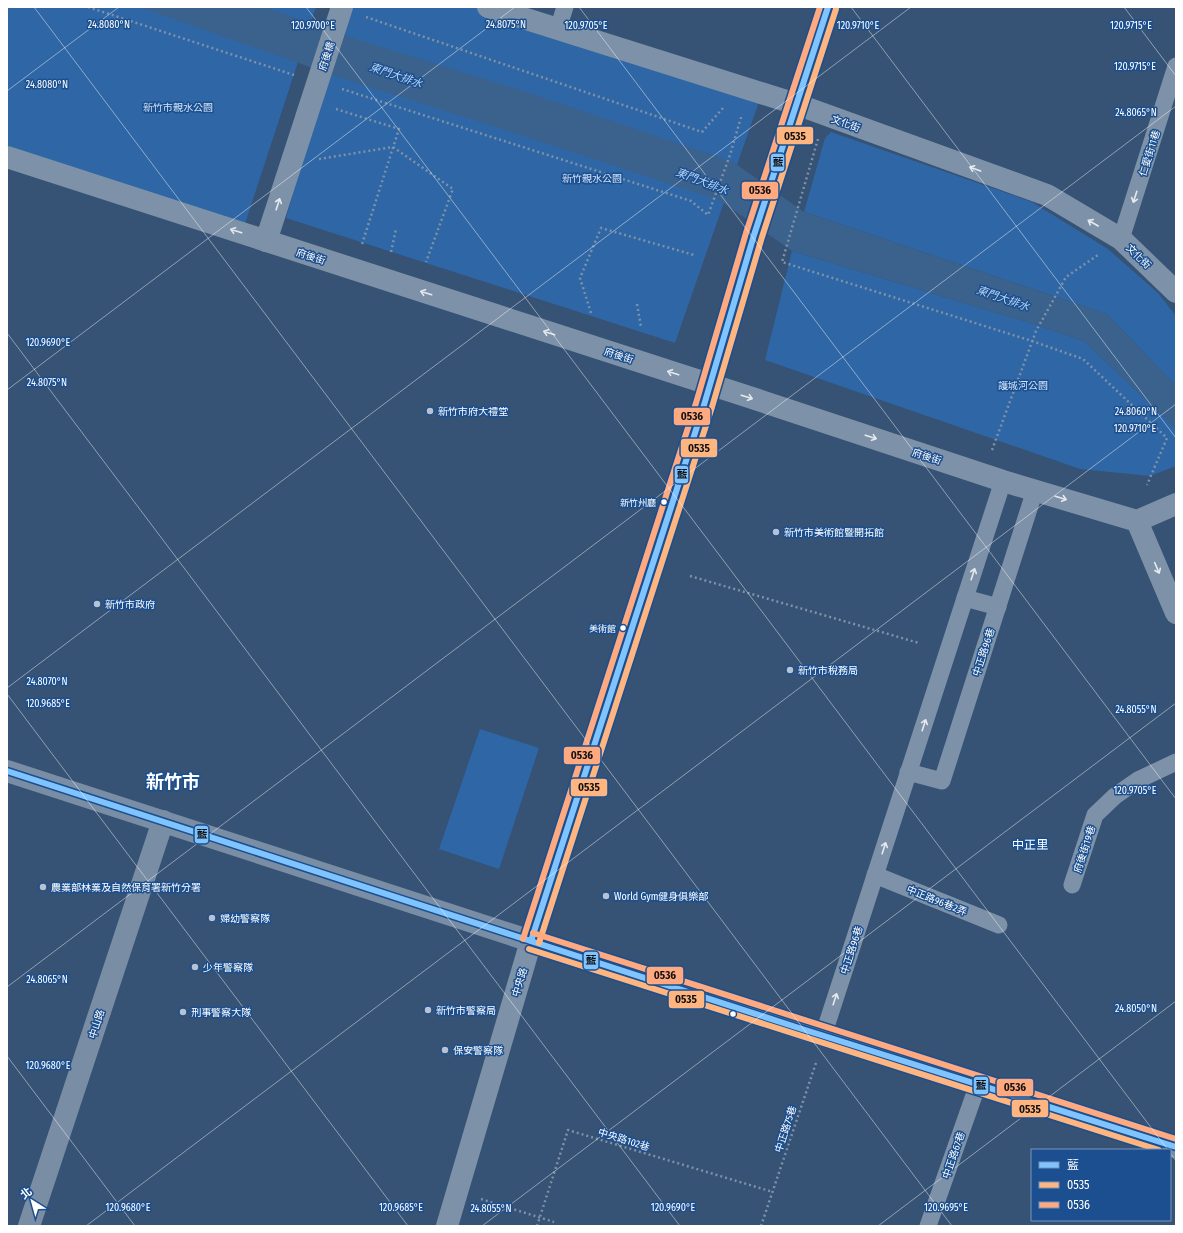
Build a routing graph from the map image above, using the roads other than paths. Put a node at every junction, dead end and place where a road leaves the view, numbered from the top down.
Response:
1 (342, 7) edge
2 (488, 7) edge
3 (565, 7) edge
4 (828, 7) edge
5 (558, 29) junction
6 (1176, 66) edge
7 (796, 104) junction
8 (7, 157) edge
9 (1121, 239) junction
10 (266, 241) junction
11 (1176, 292) edge
12 (710, 385) junction
13 (1003, 481) junction
14 (1035, 490) junction
15 (1176, 504) edge
16 (1136, 521) junction
17 (965, 598) junction
18 (998, 607) junction
19 (1176, 613) edge
20 (1176, 762) edge
21 (7, 771) edge
22 (908, 772) junction
23 (163, 821) junction
24 (876, 875) junction
25 (1072, 885) dead end
26 (999, 925) dead end
27 (532, 941) junction
28 (823, 1036) junction
29 (978, 1084) junction
30 (1176, 1147) edge
31 (29, 1226) edge
32 (447, 1226) edge
33 (928, 1226) edge

10 -> 1 street, 府後橋
2 - 5 street, 文化街
3 - 5 lane
4 - 7 street
5 - 7 street, 文化街
6 -> 9 lane, 仁愛街11巷
9 -> 7 street, 文化街
7 - 12 street, 中央路
10 -> 8 street, 府後街
9 - 11 street, 文化街
12 -> 10 street, 府後街
12 -> 13 street, 府後街
12 - 27 street, 中央路
13 - 14 street, 府後街
17 -> 13 lane, 中正路96巷
14 -> 16 street, 府後街
14 - 18 lane, 中正路96巷
15 - 16 street
16 -> 19 street
17 - 18 lane
22 -> 17 lane, 中正路96巷
18 - 22 lane, 中正路96巷
20 - 25 lane, 府後街19巷
21 - 23 street
24 -> 22 lane, 中正路96巷
23 - 27 street
23 - 31 street, 中山路
24 - 26 lane, 中正路96巷2弄
28 -> 24 lane, 中正路96巷
27 - 28 street
27 - 32 street, 中央路
28 - 29 street
29 - 30 street
29 - 33 lane, 中正路67巷

